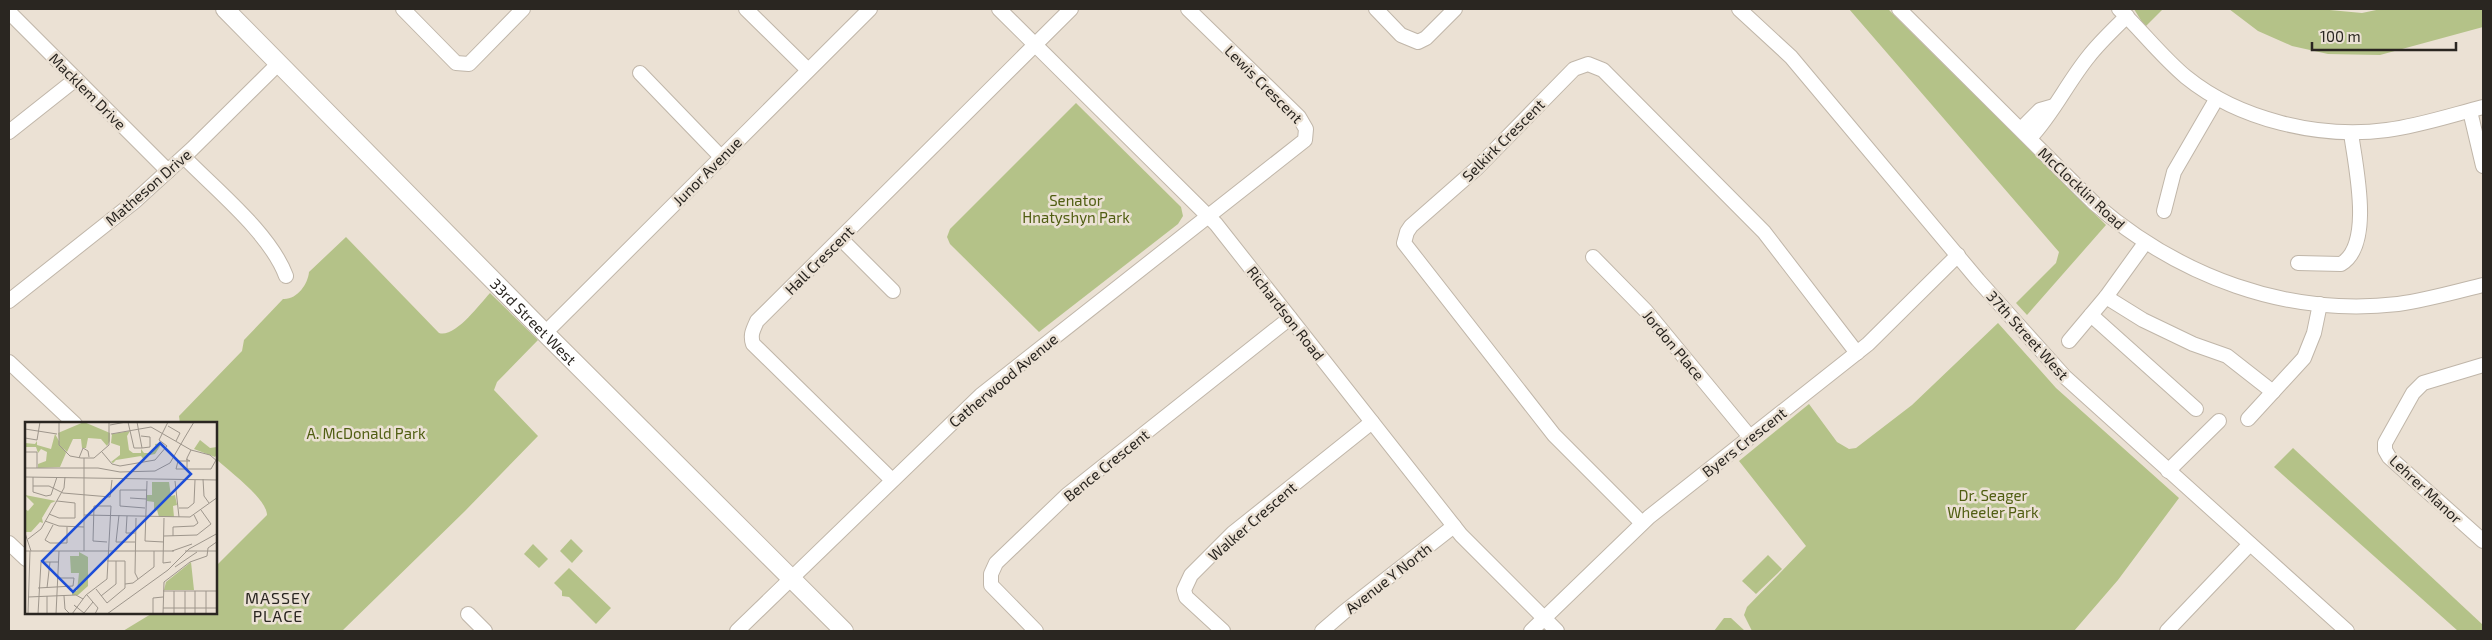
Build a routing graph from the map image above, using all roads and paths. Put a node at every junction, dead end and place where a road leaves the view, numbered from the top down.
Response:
1 (225, 9) edge
2 (403, 9) edge
3 (523, 9) edge
4 (746, 9) edge
5 (870, 9) edge
6 (999, 9) edge
7 (1071, 9) edge
8 (1188, 9) edge
9 (1376, 9) edge
10 (1455, 9) edge
11 (1739, 9) edge
12 (1899, 9) edge
13 (9, 12) edge
14 (2123, 12) edge
15 (1035, 44) junction
16 (278, 64) junction
17 (808, 70) junction
18 (640, 73) dead end
19 (76, 79) junction
20 (2217, 98) junction
21 (2476, 109) edge
22 (9, 132) edge
23 (2351, 133) junction
24 (2025, 134) junction
25 (184, 157) junction
26 (722, 158) junction
27 (2483, 166) edge
28 (168, 172) junction
29 (2164, 211) dead end
30 (1207, 216) junction
31 (840, 239) junction
32 (2145, 243) junction
33 (1958, 255) junction
34 (1593, 257) dead end
35 (2298, 263) dead end
36 (286, 276) dead end
37 (2483, 285) edge
38 (893, 291) dead end
39 (2106, 297) junction
40 (9, 301) edge
41 (2320, 304) junction
42 (2091, 315) junction
43 (1290, 318) junction
44 (545, 333) junction
45 (2069, 341) dead end
46 (1857, 353) junction
47 (9, 362) edge
48 (2483, 365) edge
49 (2273, 392) junction
50 (2196, 409) dead end
51 (2248, 419) dead end
52 (2219, 421) dead end
53 (73, 422) edge
54 (1372, 422) junction
55 (1750, 437) junction
56 (2168, 471) junction
57 (892, 480) junction
58 (1642, 523) junction
59 (1454, 526) junction
60 (2483, 541) edge
61 (9, 543) edge
62 (2250, 544) junction
63 (25, 559) edge
64 (792, 579) junction
65 (468, 614) dead end
66 (1545, 619) junction
67 (485, 631) edge
68 (737, 631) edge
69 (844, 631) edge
70 (1036, 631) edge
71 (1223, 631) edge
72 (1322, 631) edge
73 (1531, 631) edge
74 (1557, 631) edge
75 (2167, 631) edge
76 (2347, 631) edge

1 - 16 main road, 33rd Street West
2 - 3 street
4 - 17 street
5 - 17 street, Junor Avenue
6 - 15 street, Richardson Road
7 - 15 street
8 - 30 street, Lewis Crescent
9 - 10 street
11 - 33 street, 37th Street West
12 - 24 street, McClocklin Road
13 - 19 street, Macklem Drive
14 - 20 street
14 - 24 street
15 - 30 street, Richardson Road
15 - 31 street, Hall Crescent
16 - 25 street, Matheson Drive
16 - 44 main road, 33rd Street West
17 - 26 street, Junor Avenue
18 - 26 street
19 - 22 street
19 - 28 street, Macklem Drive
20 - 23 street
20 - 29 street
21 - 23 street
21 - 27 street
23 - 35 street
24 - 32 street, McClocklin Road
25 - 28 street, Matheson Drive
25 - 36 street
26 - 44 street, Junor Avenue
28 - 40 street, Matheson Drive
30 - 43 street, Richardson Road
30 - 57 street, Catherwood Avenue
31 - 38 street
31 - 57 street, Hall Crescent
32 - 39 street
32 - 41 street, McClocklin Road
33 - 46 street, Byers Crescent
33 - 56 street, 37th Street West
34 - 55 street, Jordon Place
37 - 41 street, McClocklin Road
39 - 42 street
39 - 49 street
41 - 49 street
42 - 45 street
42 - 50 street
43 - 54 street, Richardson Road
43 - 70 street, Bence Crescent
44 - 64 main road, 33rd Street West
46 - 55 street, Byers Crescent
46 - 58 street, Selkirk Crescent
47 - 53 street
48 - 60 street, Lehrer Manor
49 - 51 street
52 - 56 street
54 - 59 street, Richardson Road
54 - 71 street, Walker Crescent
55 - 58 street, Byers Crescent
56 - 62 street, 37th Street West
57 - 64 street, Catherwood Avenue
58 - 66 street, Byers Crescent
59 - 66 street, Richardson Road
59 - 72 street, Avenue Y North
61 - 63 street
62 - 75 street
62 - 76 street, 37th Street West
64 - 68 street, Catherwood Avenue
64 - 69 main road, 33rd Street West
65 - 67 street
66 - 73 street, Byers Crescent
66 - 74 street, Richardson Road

